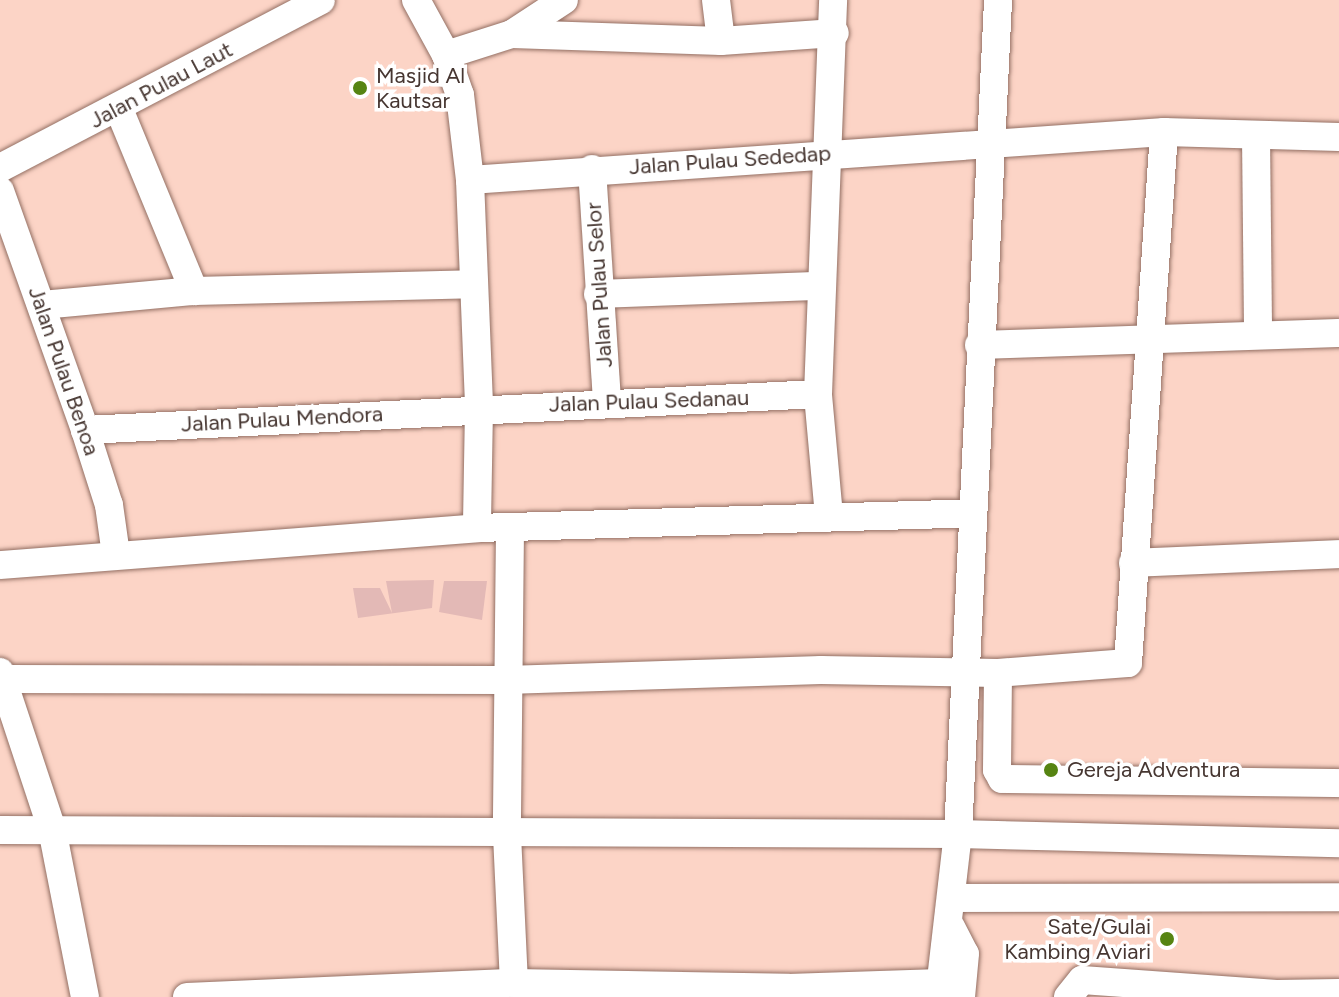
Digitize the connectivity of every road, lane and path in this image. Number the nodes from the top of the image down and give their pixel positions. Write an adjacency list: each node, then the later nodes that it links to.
1 (321, 0): 11 (street, Jalan Pulau Laut)
2 (416, 0): 10 (street)
3 (564, 0): 8 (street)
4 (716, 0): 9 (street)
5 (833, 0): 7 (street)
6 (998, 0): 15 (street)
7 (835, 33): 9 (street); 16 (street)
8 (512, 34): 9 (street); 10 (street)
9 (721, 41)
10 (446, 55): 19 (street)
11 (119, 109): 17 (street, Jalan Pulau Laut); 23 (street)
12 (1164, 132): 13 (street, Jalan Pulau Sededap); 15 (street, Jalan Pulau Sededap); 28 (street)
13 (1256, 136): 14 (street, Jalan Pulau Sededap); 27 (street)
14 (1339, 137)
15 (991, 142): 16 (street, Jalan Pulau Sededap); 29 (street)
16 (825, 155): 18 (street, Jalan Pulau Sededap); 22 (street)
17 (0, 168)
18 (592, 169): 19 (street, Jalan Pulau Sededap); 24 (street, Jalan Pulau Selor)
19 (470, 180): 21 (street)
20 (0, 191): 25 (street, Jalan Pulau Benoa)
21 (472, 284): 23 (street); 32 (street)
22 (821, 286): 24 (street); 30 (street)
23 (194, 291): 25 (street)
24 (598, 294): 31 (street, Jalan Pulau Selor)
25 (42, 305): 33 (street, Jalan Pulau Benoa)
26 (1339, 333): 27 (street)
27 (1258, 334): 28 (street)
28 (1148, 343): 29 (street); 40 (street)
29 (979, 345): 34 (street)
30 (818, 394): 31 (street, Jalan Pulau Sedanau); 35 (street)
31 (607, 401): 32 (street, Jalan Pulau Sedanau)
32 (479, 408): 33 (street, Jalan Pulau Mendora); 36 (street)
33 (85, 430): 39 (street, Jalan Pulau Benoa)
34 (973, 513): 35 (street); 42 (street)
35 (829, 516): 37 (street)
36 (477, 528): 37 (street); 39 (street)
37 (510, 529): 45 (street)
38 (1339, 554): 40 (street)
39 (116, 555): 41 (street)
40 (1133, 563): 43 (street)
41 (0, 565)
42 (967, 672): 43 (street); 45 (street); 49 (street)
43 (998, 673): 46 (street)
44 (1, 676): 45 (street); 47 (street)
45 (506, 680): 50 (street)
46 (1339, 783)
47 (52, 829): 48 (street); 50 (street); 61 (street)
48 (0, 830)
49 (958, 834): 50 (street); 51 (street); 53 (street)
50 (507, 835): 54 (street)
51 (1339, 843)
52 (1339, 897): 53 (street)
53 (954, 898): 56 (street)
54 (514, 983): 55 (street); 59 (street)
55 (788, 992): 56 (street)
56 (947, 992)
57 (1169, 993): 60 (street); 63 (street)
58 (1339, 993): 60 (street)
59 (348, 995): 62 (street)
60 (1276, 996)
61 (85, 997)
62 (187, 997)
63 (1068, 997)

